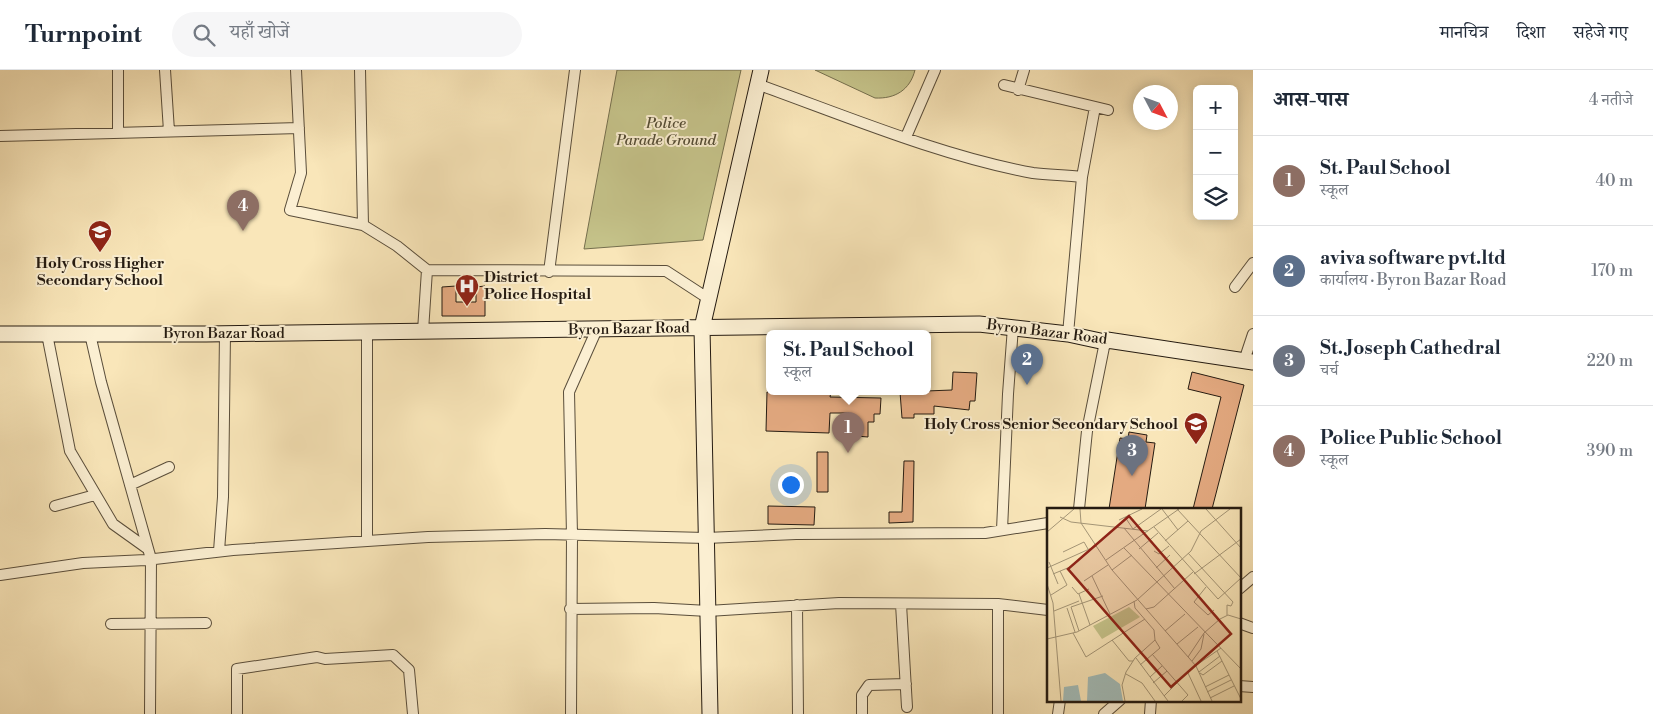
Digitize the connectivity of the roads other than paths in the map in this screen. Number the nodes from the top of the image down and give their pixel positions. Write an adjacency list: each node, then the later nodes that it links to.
1 (118, 70): 15 (street)
2 (165, 70): 14 (street)
3 (296, 70): 13 (street)
4 (360, 70): 19 (street)
5 (574, 70): 22 (street)
6 (935, 70): 17 (street)
7 (1024, 70): 10 (street)
8 (759, 77): 17 (street); 24 (street)
9 (1004, 85): 10 (street)
10 (1018, 90): 11 (street)
11 (1095, 107): 12 (street); 18 (street)
12 (1108, 110)
13 (299, 128): 14 (street); 19 (street)
14 (169, 131): 15 (street)
15 (118, 132): 16 (street)
16 (0, 136)
17 (906, 138): 18 (street)
18 (1082, 176): 34 (street)
19 (363, 225): 21 (street)
20 (1253, 263): 23 (street)
21 (427, 270): 22 (street); 28 (street)
22 (549, 272): 24 (street)
23 (1235, 287)
24 (709, 299): 26 (street)
25 (1013, 327): 26 (street, Byron Bazar Road); 34 (street, Byron Bazar Road); 44 (street)
26 (702, 328): 27 (street, Byron Bazar Road); 46 (street)
27 (597, 329): 28 (street, Byron Bazar Road); 45 (street)
28 (423, 331): 29 (street, Byron Bazar Road)
29 (367, 332): 30 (street, Byron Bazar Road); 47 (street)
30 (225, 333): 33 (street, Byron Bazar Road); 49 (street)
31 (0, 334): 32 (street, Byron Bazar Road)
32 (47, 334): 33 (street, Byron Bazar Road); 40 (street)
33 (90, 334): 39 (street)
34 (1068, 334): 36 (street, Byron Bazar Road)
35 (1253, 334): 37 (street)
36 (1105, 342): 37 (street, Byron Bazar Road); 42 (street)
37 (1248, 361)
38 (169, 467): 39 (street)
39 (130, 485): 48 (street)
40 (95, 495): 41 (street); 48 (street)
41 (55, 506)
42 (1079, 508)
43 (1047, 523): 44 (street)
44 (1002, 530): 46 (street)
45 (572, 535): 46 (street); 47 (street); 57 (street)
46 (706, 538): 59 (street)
47 (367, 540): 49 (street)
48 (148, 548): 50 (street)
49 (219, 551): 50 (street)
50 (151, 559): 51 (street); 63 (street)
51 (0, 575)
52 (1253, 577): 53 (street)
53 (1240, 588)
54 (901, 604): 55 (street); 56 (street); 65 (street)
55 (998, 604): 58 (street); 77 (street)
56 (797, 605): 59 (street); 75 (street)
57 (570, 609): 59 (street); 73 (street)
58 (1047, 610)
59 (708, 611): 74 (street)
60 (206, 623): 63 (street)
61 (1240, 623): 64 (street)
62 (111, 624): 63 (street)
63 (151, 624): 70 (street)
64 (1253, 628)
65 (906, 684): 69 (street); 76 (street)
66 (1240, 686): 67 (street)
67 (1253, 687)
68 (1118, 702): 78 (street)
69 (907, 707)
70 (150, 714)
71 (237, 714): 72 (street)
72 (413, 714)
73 (571, 714)
74 (710, 714)
75 (798, 714)
76 (862, 714)
77 (998, 714)
78 (1104, 714)

